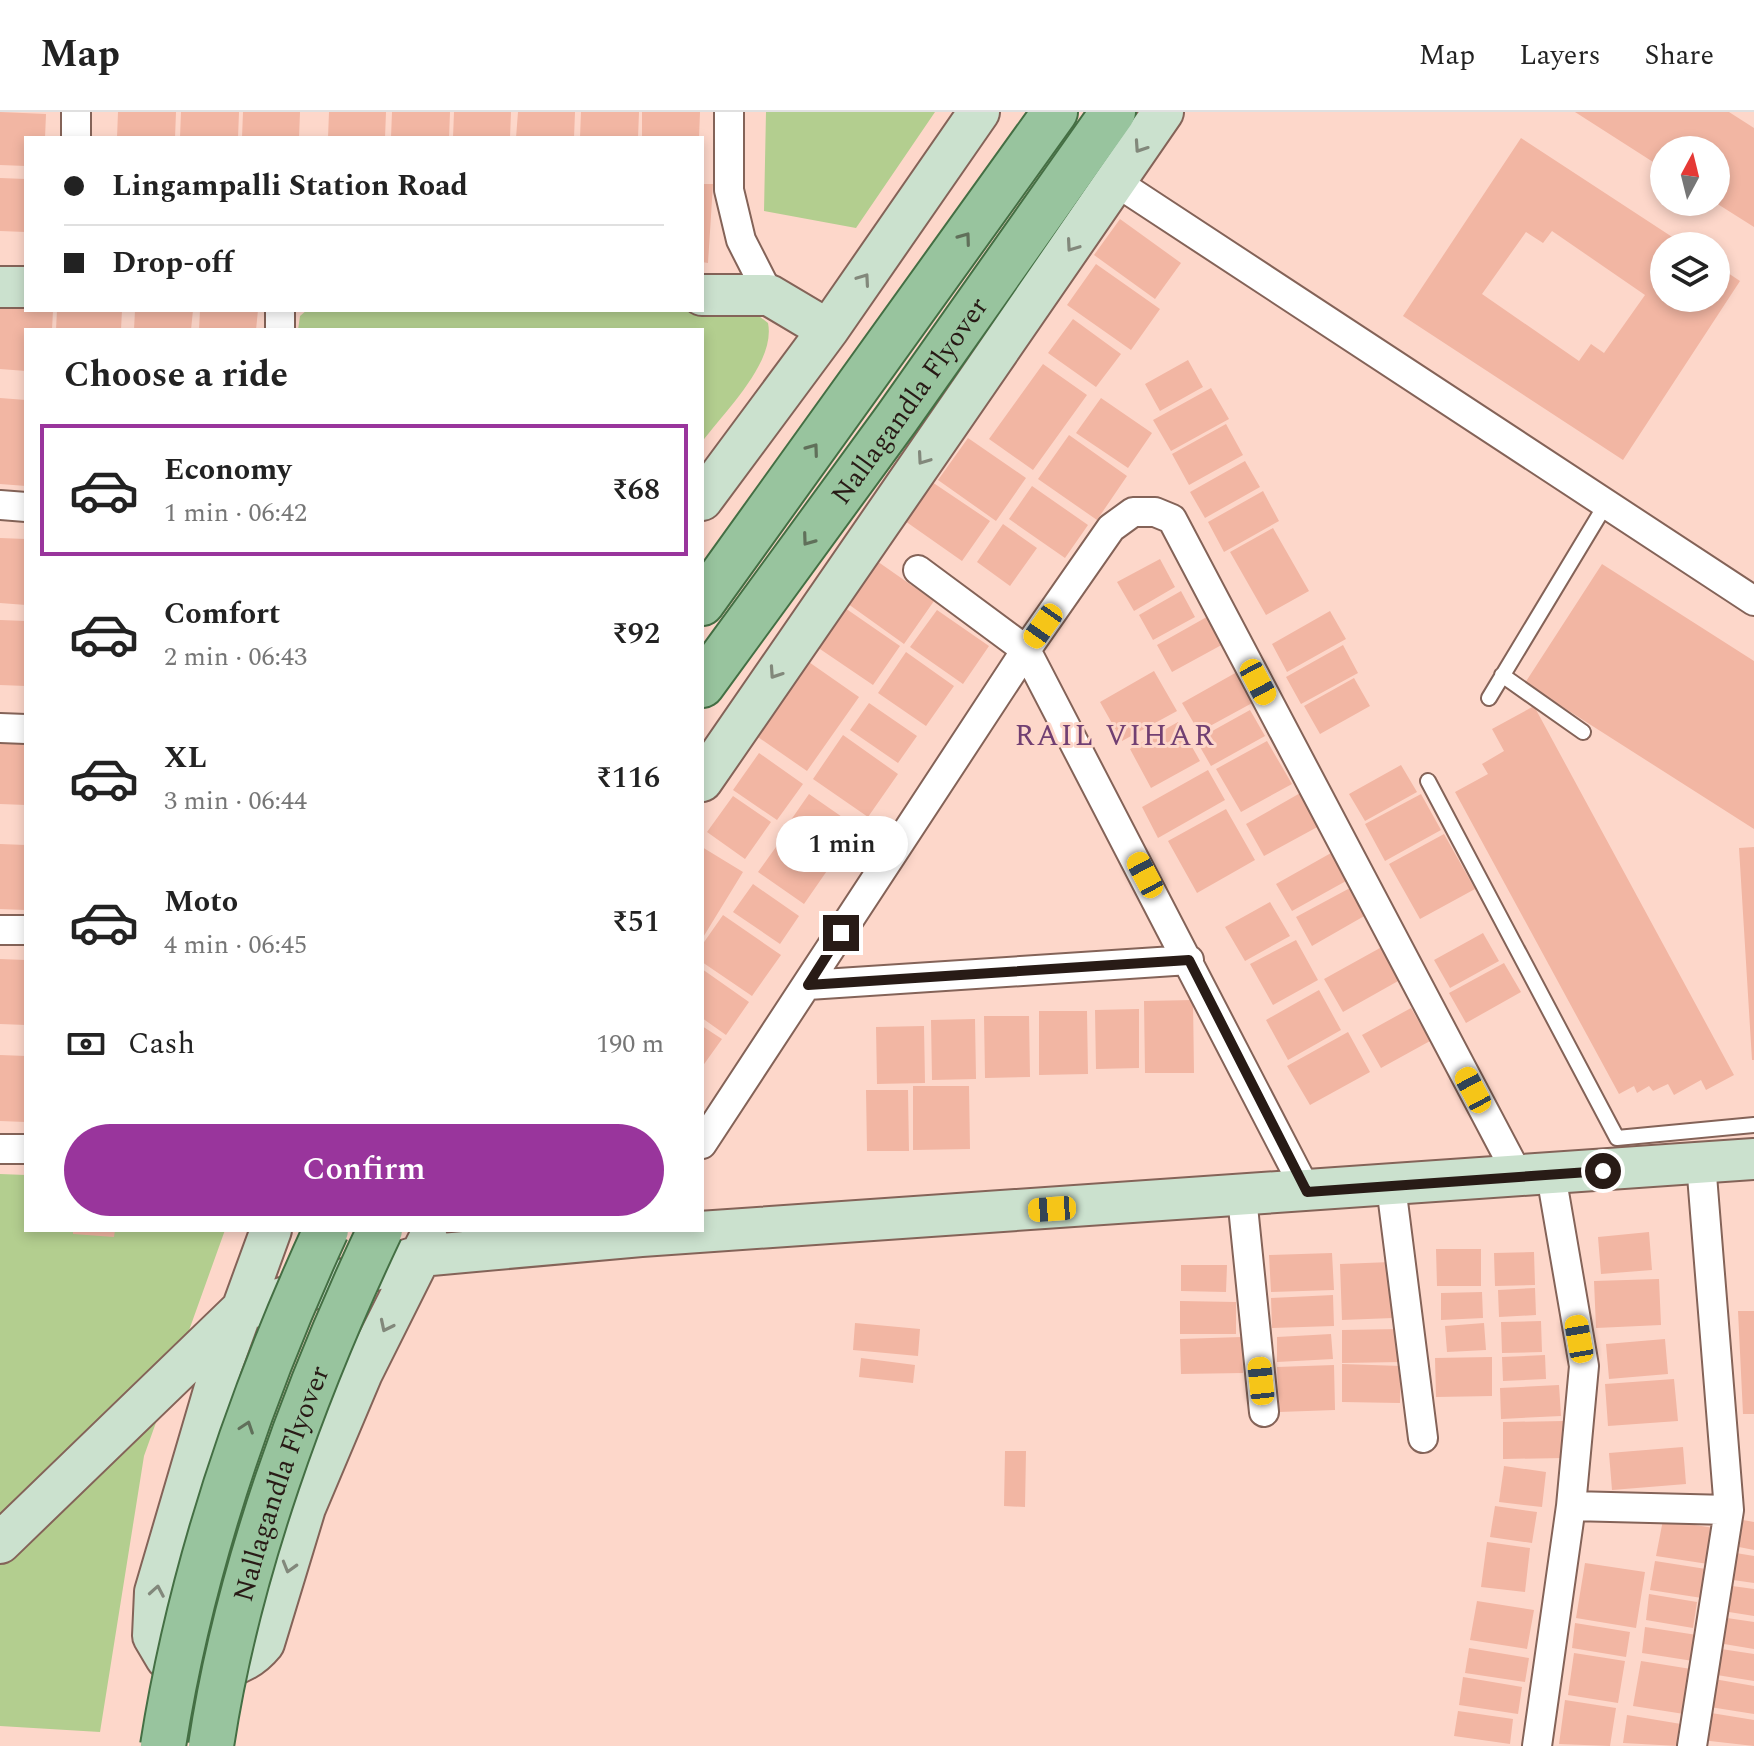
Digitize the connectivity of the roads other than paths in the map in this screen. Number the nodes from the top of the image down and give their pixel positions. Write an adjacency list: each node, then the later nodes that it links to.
1 (76, 112): 7 (street)
2 (729, 112): 12 (street)
3 (979, 112): 13 (street, one-way to 3)
4 (1055, 112): 19 (main road, Nallagandla Flyover, one-way to 4)
5 (1113, 112): 23 (main road, Nallagandla Flyover, one-way to 23)
6 (1163, 112): 8 (street, one-way to 8)
7 (76, 136)
8 (1116, 182): 15 (street); 28 (street, one-way to 28)
9 (0, 287): 10 (street)
10 (24, 287)
11 (704, 295): 12 (street)
12 (769, 295): 13 (street)
13 (828, 330): 14 (street)
14 (704, 497)
15 (1606, 504): 20 (street); 22 (lane)
16 (0, 505): 17 (street)
17 (24, 507)
18 (918, 570): 21 (street)
19 (704, 600)
20 (1754, 601)
21 (1026, 650): 32 (street); 33 (street); 40 (street)
22 (1502, 675): 24 (lane); 27 (lane)
23 (704, 682)
24 (1489, 698)
25 (0, 728): 26 (street)
26 (24, 729)
27 (1583, 732)
28 (704, 778)
29 (1428, 781): 34 (lane)
30 (0, 930): 31 (street)
31 (24, 930)
32 (1189, 960): 33 (street); 42 (street)
33 (808, 985): 35 (street)
34 (1754, 1125)
35 (704, 1141)
36 (0, 1149): 37 (street)
37 (24, 1149)
38 (1754, 1159): 39 (street)
39 (1701, 1163): 40 (street); 55 (street)
40 (1535, 1176): 41 (street); 54 (street)
41 (1391, 1186): 42 (street); 53 (street)
42 (1307, 1192): 43 (street)
43 (1242, 1197): 44 (street); 52 (street)
44 (704, 1229)
45 (270, 1232): 51 (street)
46 (325, 1232): 57 (main road, Nallagandla Flyover, one-way to 46, bridge)
47 (379, 1232): 58 (main road, Nallagandla Flyover, bridge)
48 (387, 1232): 50 (street)
49 (643, 1233): 50 (street)
50 (427, 1243): 51 (street); 51 (street, one-way to 51)
51 (240, 1311): 56 (street)
52 (1264, 1412)
53 (1423, 1438)
54 (1571, 1506): 55 (street); 59 (street)
55 (1729, 1510): 60 (street)
56 (0, 1543)
57 (163, 1746)
58 (211, 1746)
59 (1537, 1746)
60 (1692, 1746)

